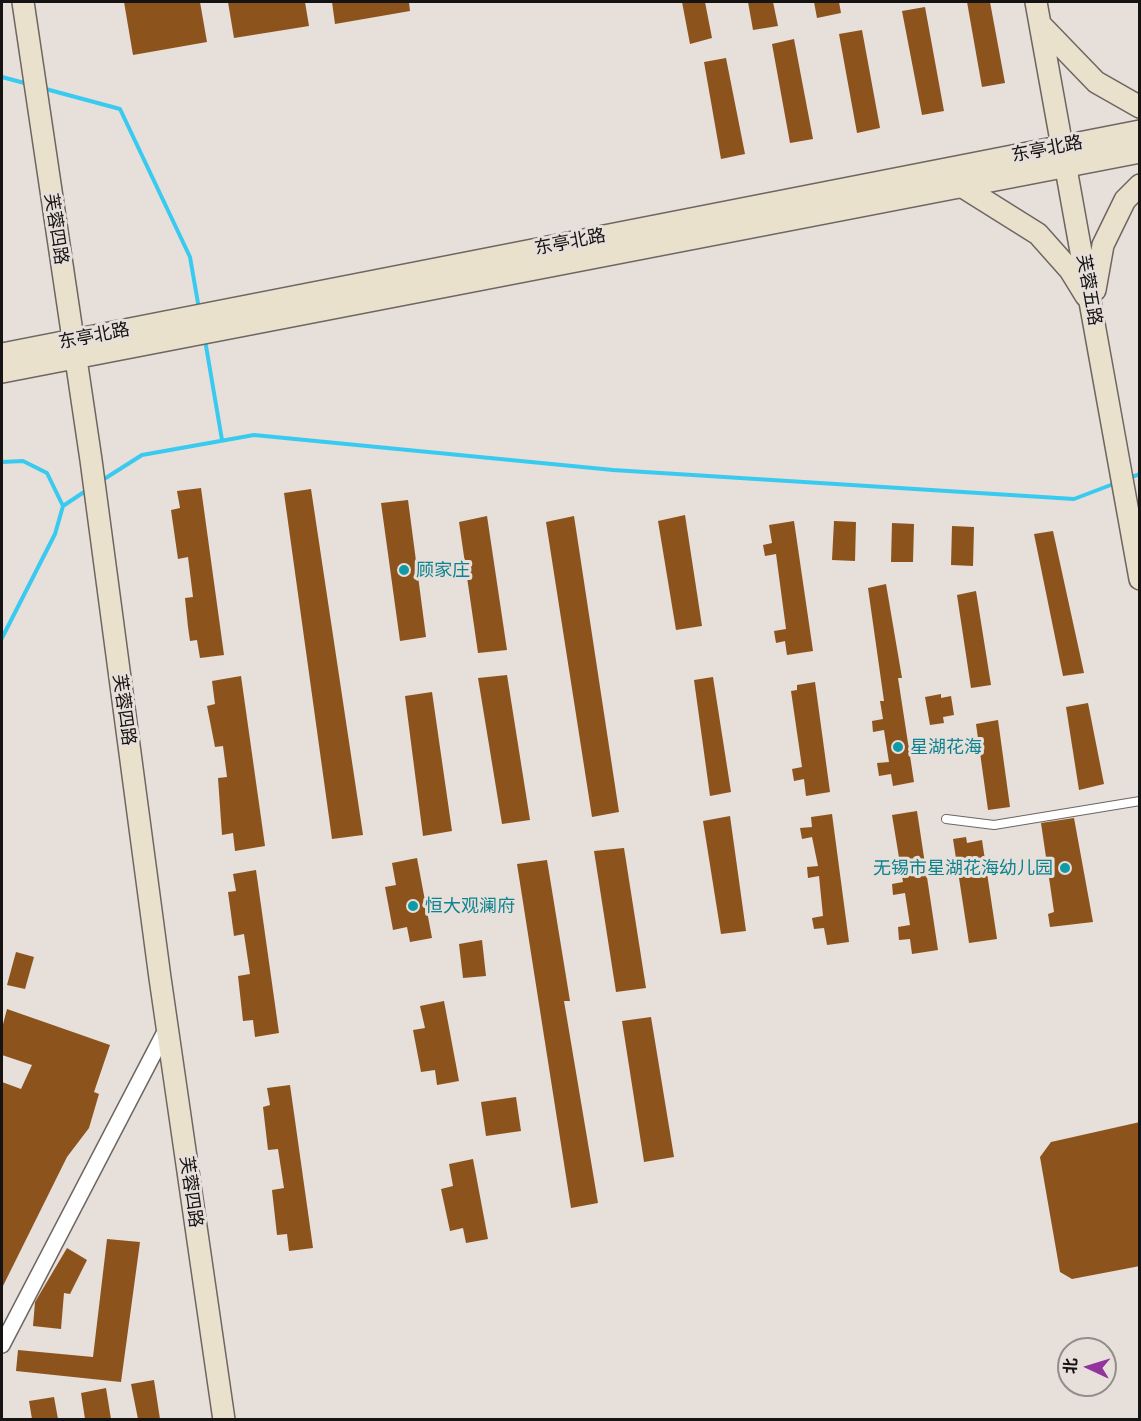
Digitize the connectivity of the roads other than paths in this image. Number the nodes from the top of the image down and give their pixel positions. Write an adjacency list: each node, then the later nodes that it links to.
1 (23, 2): 12 (main road, 芙蓉四路)
2 (1036, 2): 3 (main road, 芙蓉五路)
3 (1040, 24): 4 (main road); 7 (main road, 芙蓉五路)
4 (1140, 107)
5 (1140, 132): 7 (main road, 东亭北路)
6 (1140, 152): 7 (main road, 东亭北路)
7 (1065, 156): 9 (main road, 东亭北路); 10 (main road, 芙蓉五路); 11 (main road, 东亭北路)
8 (1140, 185): 10 (main road)
9 (963, 187): 10 (main road); 11 (main road, 东亭北路)
10 (1092, 305): 15 (main road, 芙蓉五路)
11 (219, 321): 12 (main road, 东亭北路)
12 (75, 349): 13 (main road, 东亭北路); 14 (main road, 东亭北路); 18 (main road, 芙蓉四路)
13 (2, 354)
14 (2, 372)
15 (1140, 579)
16 (1140, 801): 17 (lane)
17 (946, 819)
18 (168, 1028): 19 (street); 20 (main road, 芙蓉四路)
19 (2, 1345)
20 (224, 1419)

